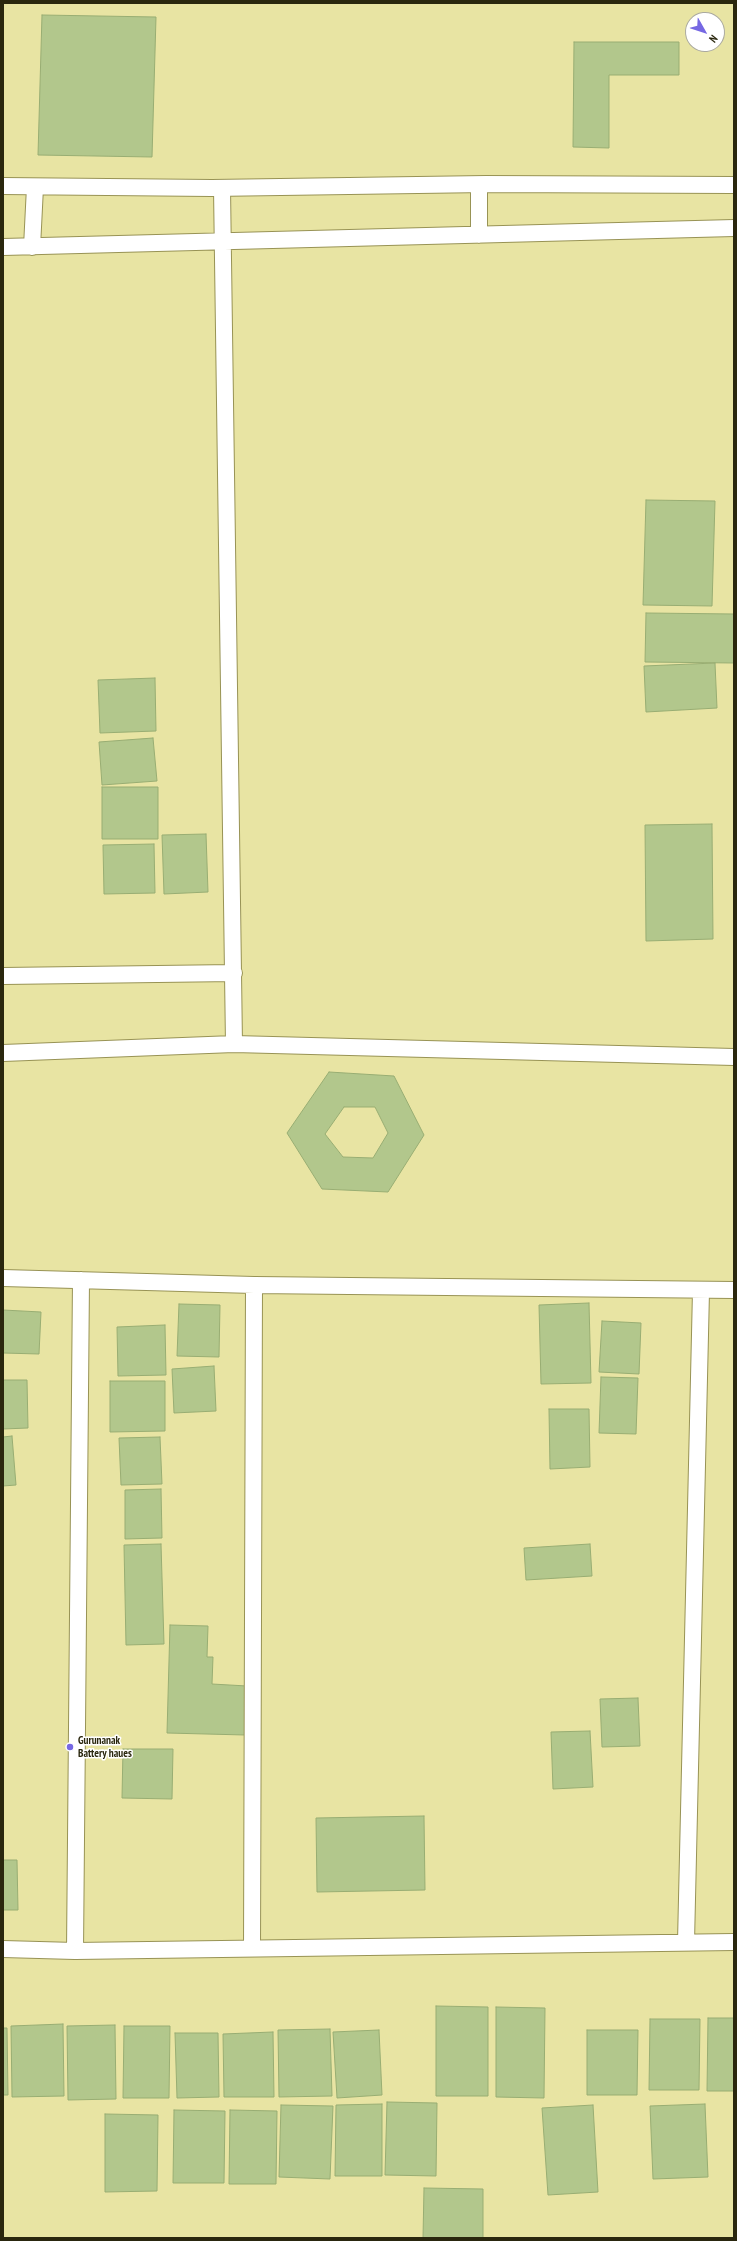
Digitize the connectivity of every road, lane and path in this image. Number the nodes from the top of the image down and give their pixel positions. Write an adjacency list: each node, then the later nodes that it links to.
1 (479, 185): 2 (lane); 5 (lane); 7 (lane)
2 (734, 185)
3 (3, 186): 4 (lane)
4 (35, 187): 5 (lane); 10 (lane)
5 (222, 188): 8 (lane)
6 (734, 228): 7 (lane)
7 (479, 235): 8 (lane)
8 (222, 243): 10 (lane); 11 (lane)
9 (3, 247): 10 (lane)
10 (32, 247)
11 (234, 973): 12 (lane); 13 (lane)
12 (3, 976)
13 (234, 1044): 14 (lane); 15 (lane)
14 (3, 1053)
15 (734, 1057)
16 (3, 1278): 17 (lane)
17 (81, 1280): 18 (lane); 25 (lane)
18 (254, 1285): 20 (lane); 23 (lane)
19 (734, 1290): 20 (lane)
20 (700, 1291): 21 (lane)
21 (686, 1942): 22 (lane); 23 (lane)
22 (734, 1942)
23 (252, 1948): 25 (lane)
24 (3, 1949): 25 (lane)
25 (75, 1951)

